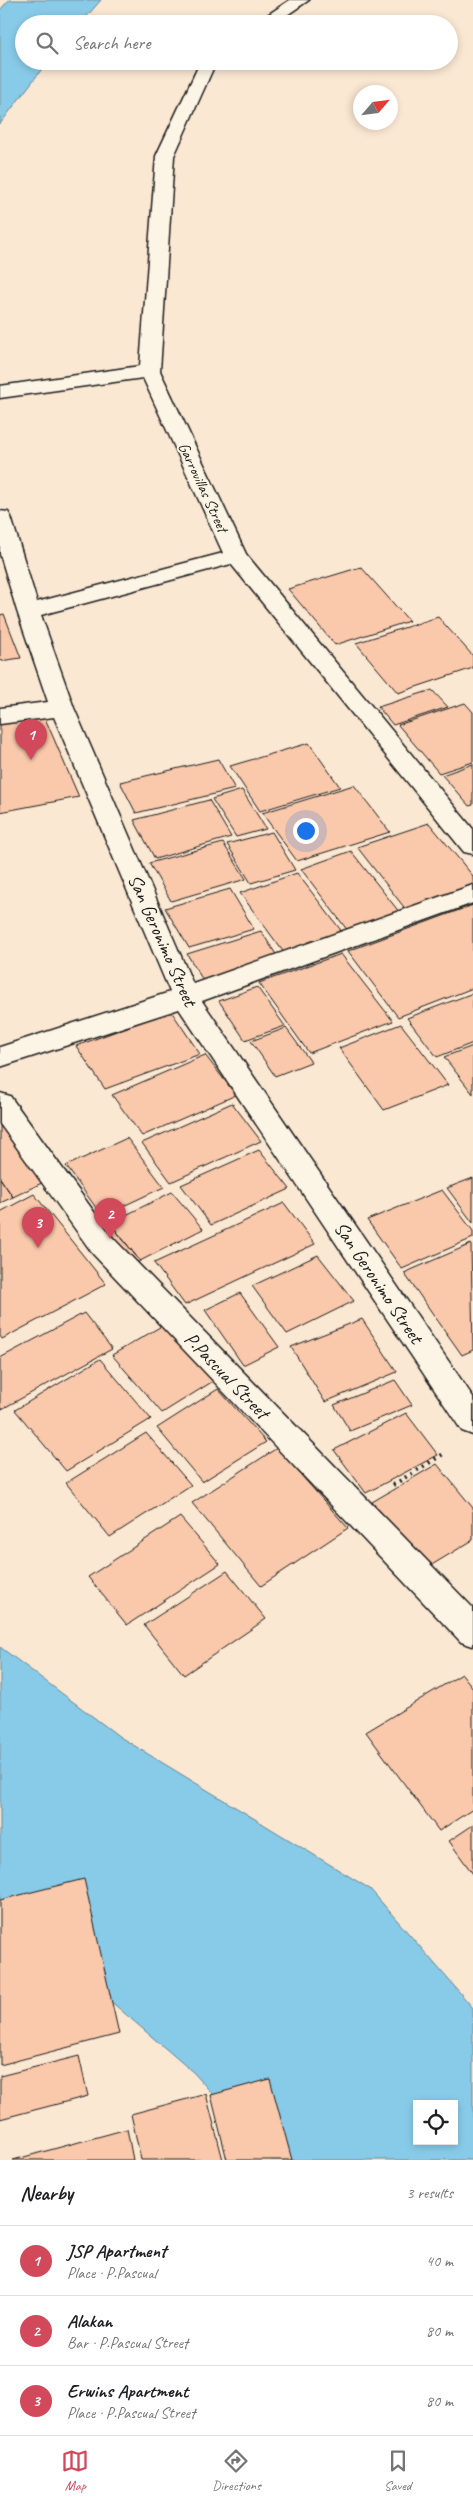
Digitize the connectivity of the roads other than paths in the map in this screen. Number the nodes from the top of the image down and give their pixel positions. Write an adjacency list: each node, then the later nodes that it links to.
1 (301, 0): 2 (street)
2 (277, 15)
3 (205, 70): 4 (street, Garrovillas Street)
4 (150, 371): 5 (street); 7 (street, Garrovillas Street)
5 (0, 392)
6 (0, 517): 8 (street, San Geronimo Street)
7 (236, 556): 8 (street); 11 (street, Garrovillas Street)
8 (28, 611): 9 (street, San Geronimo Street)
9 (62, 708): 10 (street); 13 (street, San Geronimo Street)
10 (0, 716)
11 (473, 846)
12 (473, 894): 13 (street)
13 (185, 997): 14 (street); 16 (street, San Geronimo Street)
14 (0, 1057)
15 (0, 1103): 17 (street, P.Pascual Street)
16 (473, 1422)
17 (473, 1631)

